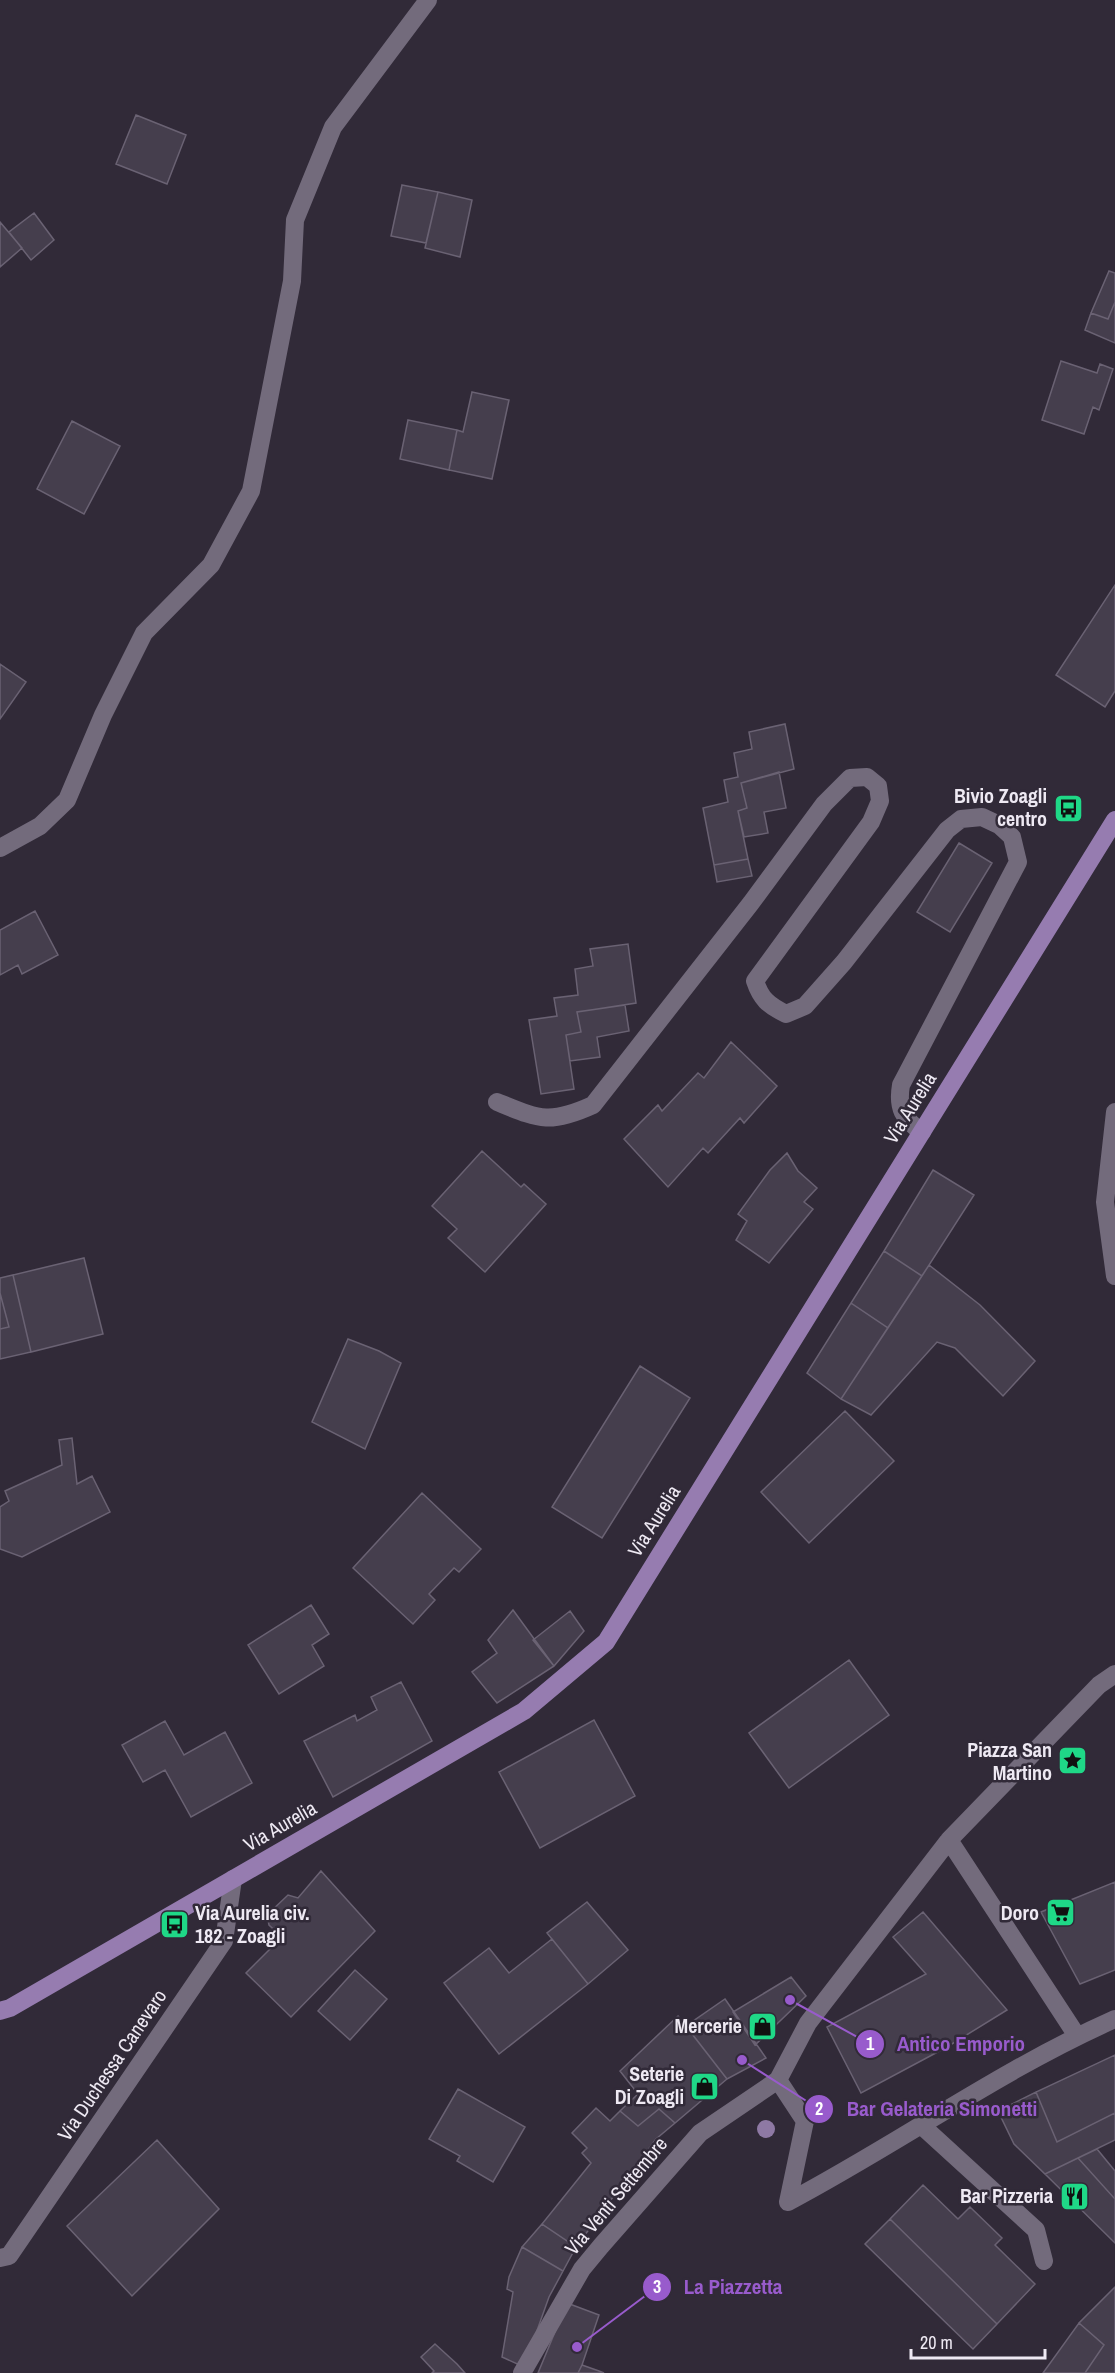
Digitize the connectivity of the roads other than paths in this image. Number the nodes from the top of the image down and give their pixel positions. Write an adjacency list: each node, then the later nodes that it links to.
1 (428, 0): 3 (street)
2 (1115, 820): 6 (main road, Via Aurelia)
3 (0, 848)
4 (497, 1102): 6 (street)
5 (1115, 1112): 7 (street)
6 (922, 1132): 10 (main road, Via Aurelia)
7 (1115, 1276)
8 (1115, 1674): 9 (street)
9 (949, 1840): 13 (street); 14 (street)
10 (233, 1879): 11 (main road, Via Aurelia); 16 (street, Via Duchessa Canevaro)
11 (0, 2011)
12 (1115, 2019): 13 (street)
13 (1077, 2036): 15 (street)
14 (778, 2080): 15 (street); 18 (street, Via Venti Settembre)
15 (921, 2125): 17 (street)
16 (3, 2260)
17 (1044, 2261)
18 (522, 2373)

